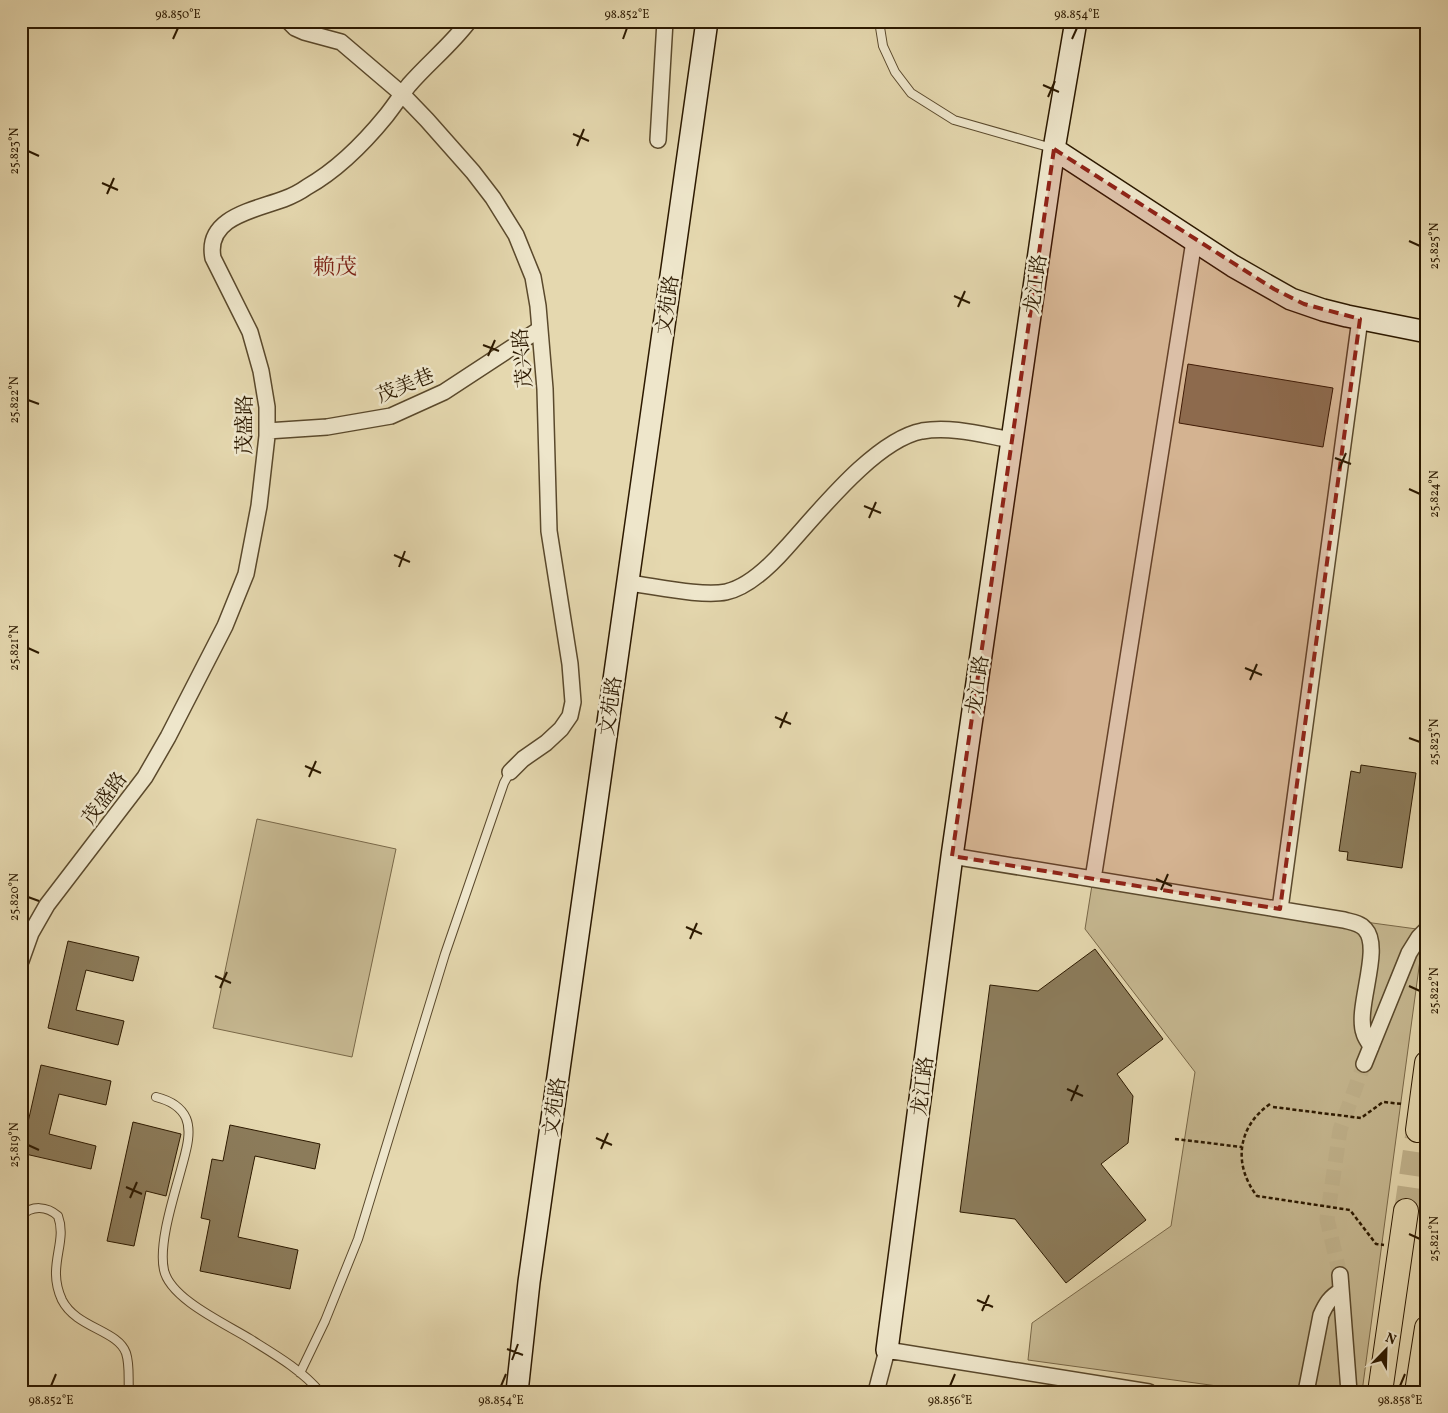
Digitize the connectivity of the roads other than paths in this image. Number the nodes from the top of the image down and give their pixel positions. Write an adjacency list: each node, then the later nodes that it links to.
1 (288, 21): 7 (street, 茂兴路)
2 (469, 21): 7 (street, 茂盛路)
3 (665, 21): 8 (street)
4 (707, 21): 16 (street, 文苑路)
5 (879, 21): 9 (lane)
6 (1076, 21): 9 (street, 龙江路)
7 (402, 94): 12 (street, 茂兴路); 14 (street, 茂盛路)
8 (658, 140)
9 (1054, 149): 10 (street); 15 (street, 龙江路)
10 (1194, 241): 11 (street); 19 (street)
11 (1360, 319): 13 (street); 20 (street)
12 (540, 329): 14 (street, 茂美巷); 17 (street, 茂兴路)
13 (1427, 332)
14 (267, 431): 22 (street, 茂盛路)
15 (1012, 440): 16 (street); 18 (street, 龙江路)
16 (628, 583): 38 (street, 文苑路)
17 (510, 772): 34 (lane)
18 (952, 856): 19 (street); 33 (street, 龙江路)
19 (1093, 879): 20 (street)
20 (1280, 909): 23 (street)
21 (1427, 929): 23 (street)
22 (21, 961)
23 (1371, 1047): 25 (street)
24 (1427, 1062): 27 (main road)
25 (1364, 1064)
26 (156, 1097): 34 (lane)
27 (1418, 1130)
28 (1406, 1212): 43 (main road)
29 (21, 1216): 36 (lane)
30 (1340, 1275): 31 (street)
31 (1341, 1291): 41 (street); 42 (street)
32 (1427, 1328): 44 (main road)
33 (887, 1350): 35 (street); 39 (street)
34 (300, 1373): 37 (lane)
35 (1056, 1384): 40 (street)
36 (129, 1392)
37 (320, 1392)
38 (518, 1392)
39 (876, 1392)
40 (1149, 1392)
41 (1306, 1392)
42 (1349, 1392)
43 (1380, 1392)
44 (1417, 1392)

